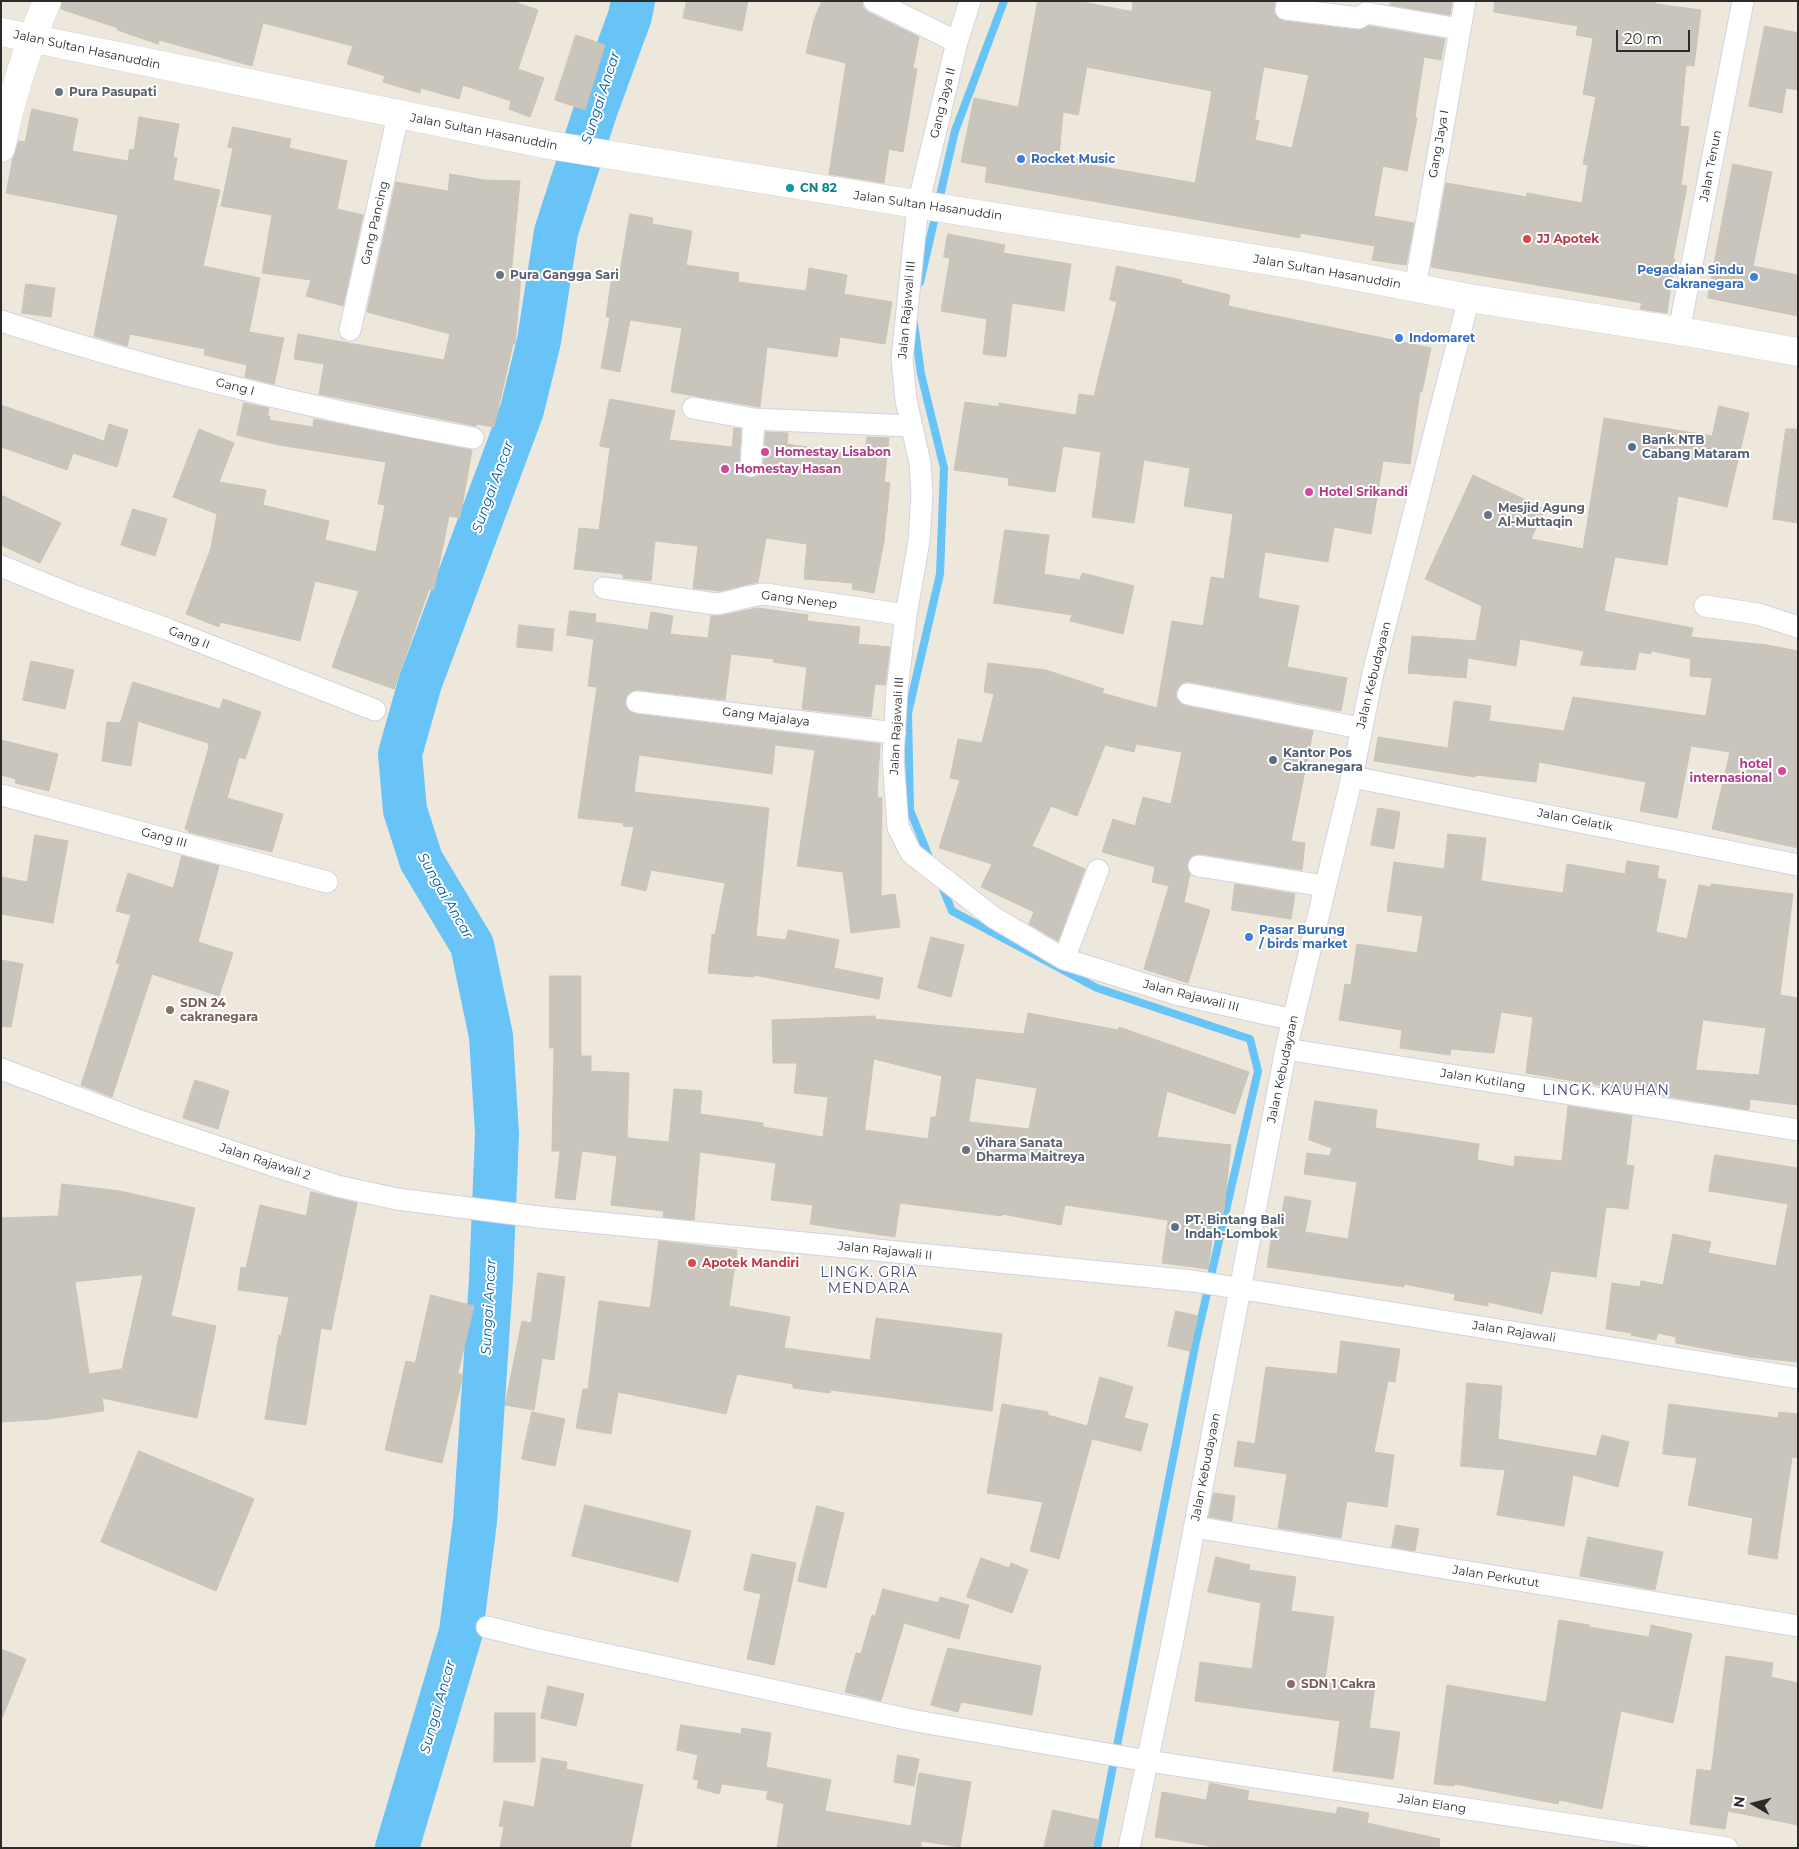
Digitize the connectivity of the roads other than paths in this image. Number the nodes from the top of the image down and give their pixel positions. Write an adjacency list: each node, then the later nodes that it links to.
1 (47, 1): 9 (main road)
2 (874, 1): 10 (street)
3 (970, 1): 10 (street, Gang Jaya II)
4 (1288, 1): 7 (street)
5 (1465, 1): 7 (street, Gang Jaya I)
6 (1742, 1): 18 (street, Jalan Tenun)
7 (1459, 29): 14 (street, Gang Jaya I)
8 (1, 32): 9 (main road, Jalan Sultan Hasanuddin)
9 (31, 39): 11 (main road, Jalan Sultan Hasanuddin); 12 (main road)
10 (957, 42): 13 (street, Gang Jaya II)
11 (398, 116): 13 (main road, Jalan Sultan Hasanuddin); 17 (street, Gang Pancing)
12 (1, 148)
13 (923, 205): 14 (main road, Jalan Sultan Hasanuddin); 22 (street, Jalan Rajawali III)
14 (1415, 288): 15 (main road, Jalan Sultan Hasanuddin)
15 (1469, 298): 18 (main road, Jalan Sultan Hasanuddin); 33 (street, Jalan Kebudayaan)
16 (1, 320): 23 (street, Gang I)
17 (350, 330)
18 (1679, 331): 19 (main road, Jalan Sultan Hasanuddin)
19 (1798, 352)
20 (693, 408): 21 (street)
21 (754, 419): 22 (street); 24 (street)
22 (911, 426): 28 (street, Jalan Rajawali III)
23 (473, 438)
24 (751, 466)
25 (1, 566): 32 (street, Gang II)
26 (604, 588): 28 (street, Gang Nenep)
27 (1705, 606): 29 (street)
28 (906, 615): 34 (street, Jalan Rajawali III)
29 (1798, 627)
30 (1188, 694): 33 (street)
31 (638, 702): 34 (street, Gang Majalaya)
32 (376, 710)
33 (1360, 728): 35 (street, Jalan Kebudayaan)
34 (895, 733): 42 (street, Jalan Rajawali III)
35 (1352, 777): 37 (street, Jalan Gelatik); 41 (street, Jalan Kebudayaan)
36 (1, 795): 40 (street, Gang III)
37 (1798, 865)
38 (1199, 866): 41 (street)
39 (1098, 870): 42 (street)
40 (327, 882)
41 (1324, 886): 43 (street, Jalan Kebudayaan)
42 (1064, 959): 43 (street, Jalan Rajawali III)
43 (1294, 1020): 44 (street, Jalan Kebudayaan)
44 (1286, 1049): 46 (street, Jalan Kutilang); 48 (street, Jalan Kebudayaan)
45 (1, 1069): 47 (street, Jalan Rajawali 2)
46 (1798, 1130)
47 (540, 1217): 48 (street, Jalan Rajawali II)
48 (1235, 1288): 49 (street, Jalan Rajawali); 50 (street, Jalan Kebudayaan)
49 (1798, 1378)
50 (1194, 1527): 51 (street, Jalan Perkutut); 53 (street, Jalan Kebudayaan)
51 (1798, 1626)
52 (487, 1627): 53 (street, Jalan Elang)
53 (1143, 1760): 54 (street, Jalan Kebudayaan); 55 (street, Jalan Elang)
54 (1129, 1848)
55 (1727, 1848)

